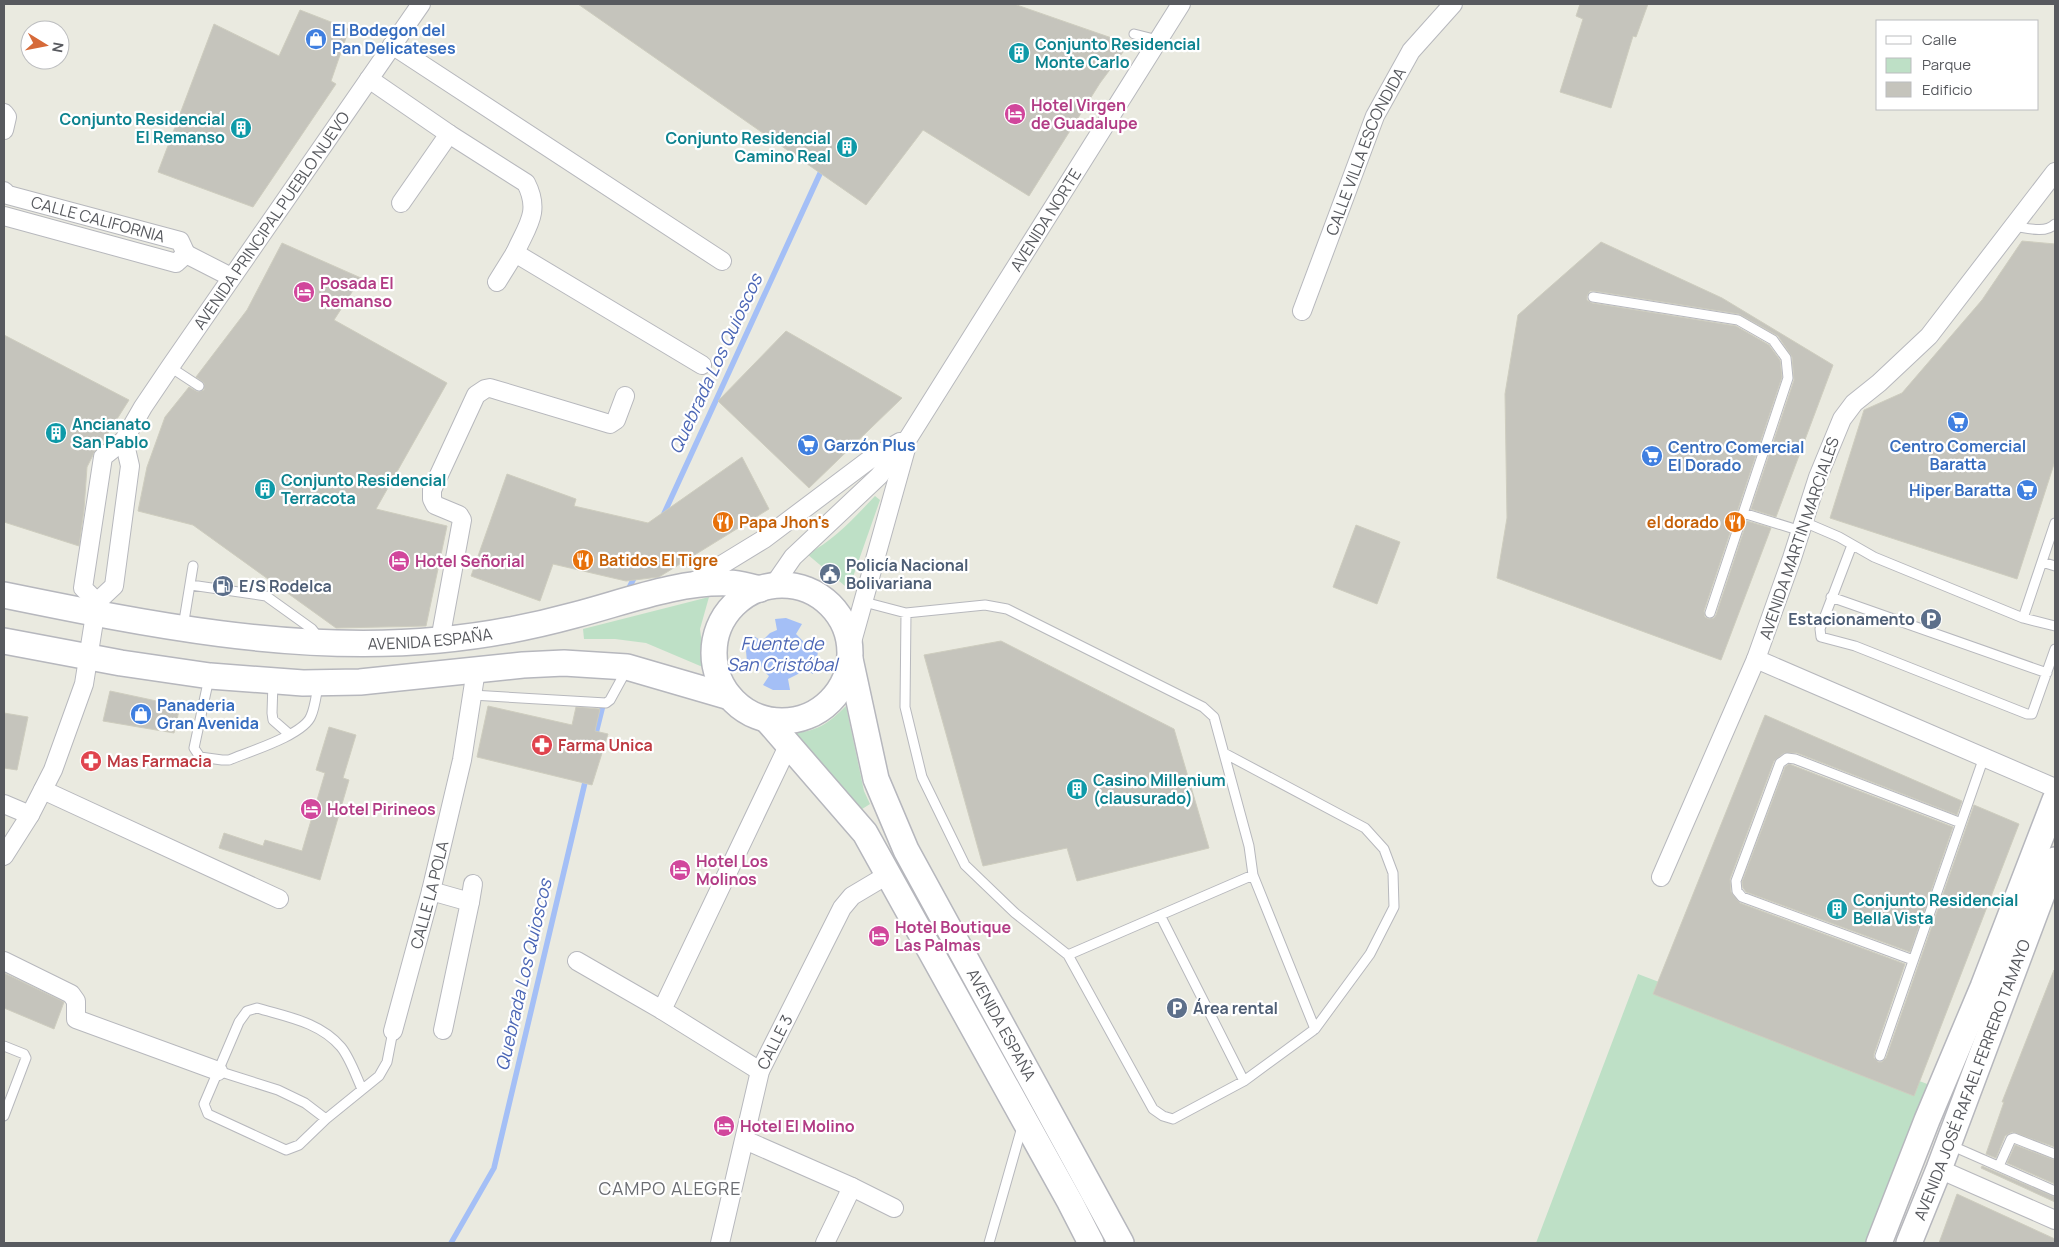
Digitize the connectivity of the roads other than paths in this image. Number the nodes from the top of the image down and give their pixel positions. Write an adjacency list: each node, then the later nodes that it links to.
1 (421, 4): 6 (street, AVENIDA PRINCIPAL PUEBLO NUEVO)
2 (1181, 4): 5 (street, AVENIDA NORTE)
3 (1452, 4): 23 (street, CALLE VILLA ESCONDIDA)
4 (1134, 34): 5 (lane)
5 (1158, 40): 28 (street, AVENIDA NORTE)
6 (392, 45): 7 (street, AVENIDA PRINCIPAL PUEBLO NUEVO); 19 (street)
7 (369, 79): 10 (street); 20 (street, AVENIDA PRINCIPAL PUEBLO NUEVO)
8 (4, 113): 9 (street)
9 (4, 130)
10 (449, 134): 13 (street); 17 (street)
11 (2055, 172): 16 (street, AVENIDA MARTIN MARCIALES)
12 (4, 191): 18 (street, CALLE CALIFORNIA)
13 (402, 203)
14 (4, 216): 18 (street, CALLE CALIFORNIA)
15 (2055, 224): 16 (lane)
16 (2014, 226): 32 (street, AVENIDA MARTIN MARCIALES)
17 (515, 253): 21 (street); 24 (street)
18 (186, 254): 20 (street, CALLE CALIFORNIA)
19 (722, 261)
20 (231, 277): 25 (street, AVENIDA PRINCIPAL PUEBLO NUEVO)
21 (497, 282)
22 (1593, 298): 30 (lane)
23 (1302, 311)
24 (702, 365)
25 (170, 367): 26 (lane); 29 (street, AVENIDA PRINCIPAL PUEBLO NUEVO)
26 (199, 386)
27 (625, 396): 50 (street)
28 (909, 437): 38 (street); 39 (street, AVENIDA NORTE); 42 (street, AVENIDA NORTE)
29 (124, 440): 43 (street); 43 (street, AVENIDA PRINCIPAL PUEBLO NUEVO)
30 (1743, 513): 32 (lane); 45 (lane)
31 (2055, 524): 34 (lane)
32 (1802, 526): 33 (lane); 55 (street, AVENIDA MARTIN MARCIALES)
33 (1852, 545): 41 (lane); 46 (lane)
34 (2042, 562): 36 (lane); 46 (lane)
35 (193, 566): 37 (lane)
36 (2055, 566)
37 (191, 584): 48 (lane); 51 (lane)
38 (689, 586): 39 (main road, AVENIDA ESPAÑA); 50 (main road, AVENIDA ESPAÑA)
39 (766, 587): 53 (main road); 63 (main road)
40 (4, 595): 43 (main road, AVENIDA ESPAÑA)
41 (1831, 597): 58 (lane); 58 (lane)
42 (864, 602): 44 (lane); 53 (street, AVENIDA NORTE)
43 (96, 608): 48 (main road, AVENIDA ESPAÑA); 54 (street)
44 (906, 613): 67 (lane); 85 (lane)
45 (1710, 613)
46 (2023, 618): 47 (lane)
47 (2055, 626)
48 (183, 627): 51 (main road, AVENIDA ESPAÑA)
49 (4, 640): 54 (main road)
50 (440, 640): 51 (main road, AVENIDA ESPAÑA)
51 (323, 643)
52 (2055, 649): 58 (lane)
53 (850, 654): 64 (main road); 117 (main road, AVENIDA ESPAÑA)
54 (88, 655): 59 (main road); 70 (street)
55 (1756, 659): 68 (street, AVENIDA MARTIN MARCIALES); 79 (street)
56 (627, 667): 57 (main road); 62 (lane); 63 (main road)
57 (476, 670): 61 (main road); 62 (street, CALLE LA POLA)
58 (2047, 673)
59 (210, 676): 60 (main road); 65 (lane)
60 (273, 682): 61 (main road); 65 (lane)
61 (319, 683): 65 (lane)
62 (472, 695): 81 (street, CALLE LA POLA)
63 (730, 697): 64 (main road)
64 (767, 720): 66 (main road, AVENIDA ESPAÑA)
65 (289, 734)
66 (788, 746): 77 (main road, AVENIDA ESPAÑA); 89 (street)
67 (1224, 753): 78 (lane); 90 (lane)
68 (1984, 757): 69 (street, AVENIDA MARTIN MARCIALES); 74 (lane)
69 (2055, 788)
70 (43, 790): 73 (street); 82 (street)
71 (2055, 800): 118 (main road, AVENIDA JOSÉ RAFAEL FERRERO TAMAYO)
72 (4, 804): 73 (street)
73 (30, 815): 75 (street)
74 (1961, 823): 86 (lane); 86 (lane)
75 (4, 856)
76 (2055, 860): 105 (main road, AVENIDA JOSÉ RAFAEL FERRERO TAMAYO)
77 (889, 874): 96 (street, CALLE 3); 103 (main road, AVENIDA ESPAÑA)
78 (1253, 875): 84 (lane); 90 (lane)
79 (1661, 877)
80 (473, 884): 83 (street)
81 (432, 891): 83 (street); 92 (street, CALLE LA POLA)
82 (279, 899)
83 (470, 902): 91 (street)
84 (1160, 916): 85 (lane); 97 (lane)
85 (1068, 955): 97 (lane)
86 (1913, 960): 94 (lane)
87 (4, 961): 95 (street)
88 (577, 961): 89 (street)
89 (662, 1010): 96 (street)
90 (1314, 1029): 97 (lane)
91 (444, 1030)
92 (394, 1031): 100 (lane)
93 (4, 1046): 99 (lane)
94 (1880, 1056)
95 (218, 1071): 100 (lane); 102 (lane); 102 (lane)
96 (760, 1071): 104 (street, CALLE 3)
97 (1244, 1081)
98 (4, 1086): 99 (lane)
99 (14, 1089): 101 (lane)
100 (362, 1089): 102 (lane)
101 (4, 1116)
102 (326, 1119)
103 (1025, 1120): 115 (lane); 116 (main road, AVENIDA ESPAÑA)
104 (745, 1140): 109 (street); 113 (street, CALLE 3)
105 (1948, 1144): 107 (lane); 108 (main road, AVENIDA JOSÉ RAFAEL FERRERO TAMAYO)
106 (2055, 1154): 107 (lane)
107 (1999, 1166): 110 (lane)
108 (1939, 1169): 112 (street); 119 (main road, AVENIDA JOSÉ RAFAEL FERRERO TAMAYO)
109 (852, 1187): 111 (street); 114 (street)
110 (2055, 1191)
111 (894, 1208)
112 (2055, 1220)
113 (720, 1243)
114 (825, 1243)
115 (989, 1243)
116 (1091, 1243)
117 (1121, 1243)
118 (1880, 1243)
119 (1909, 1243)

